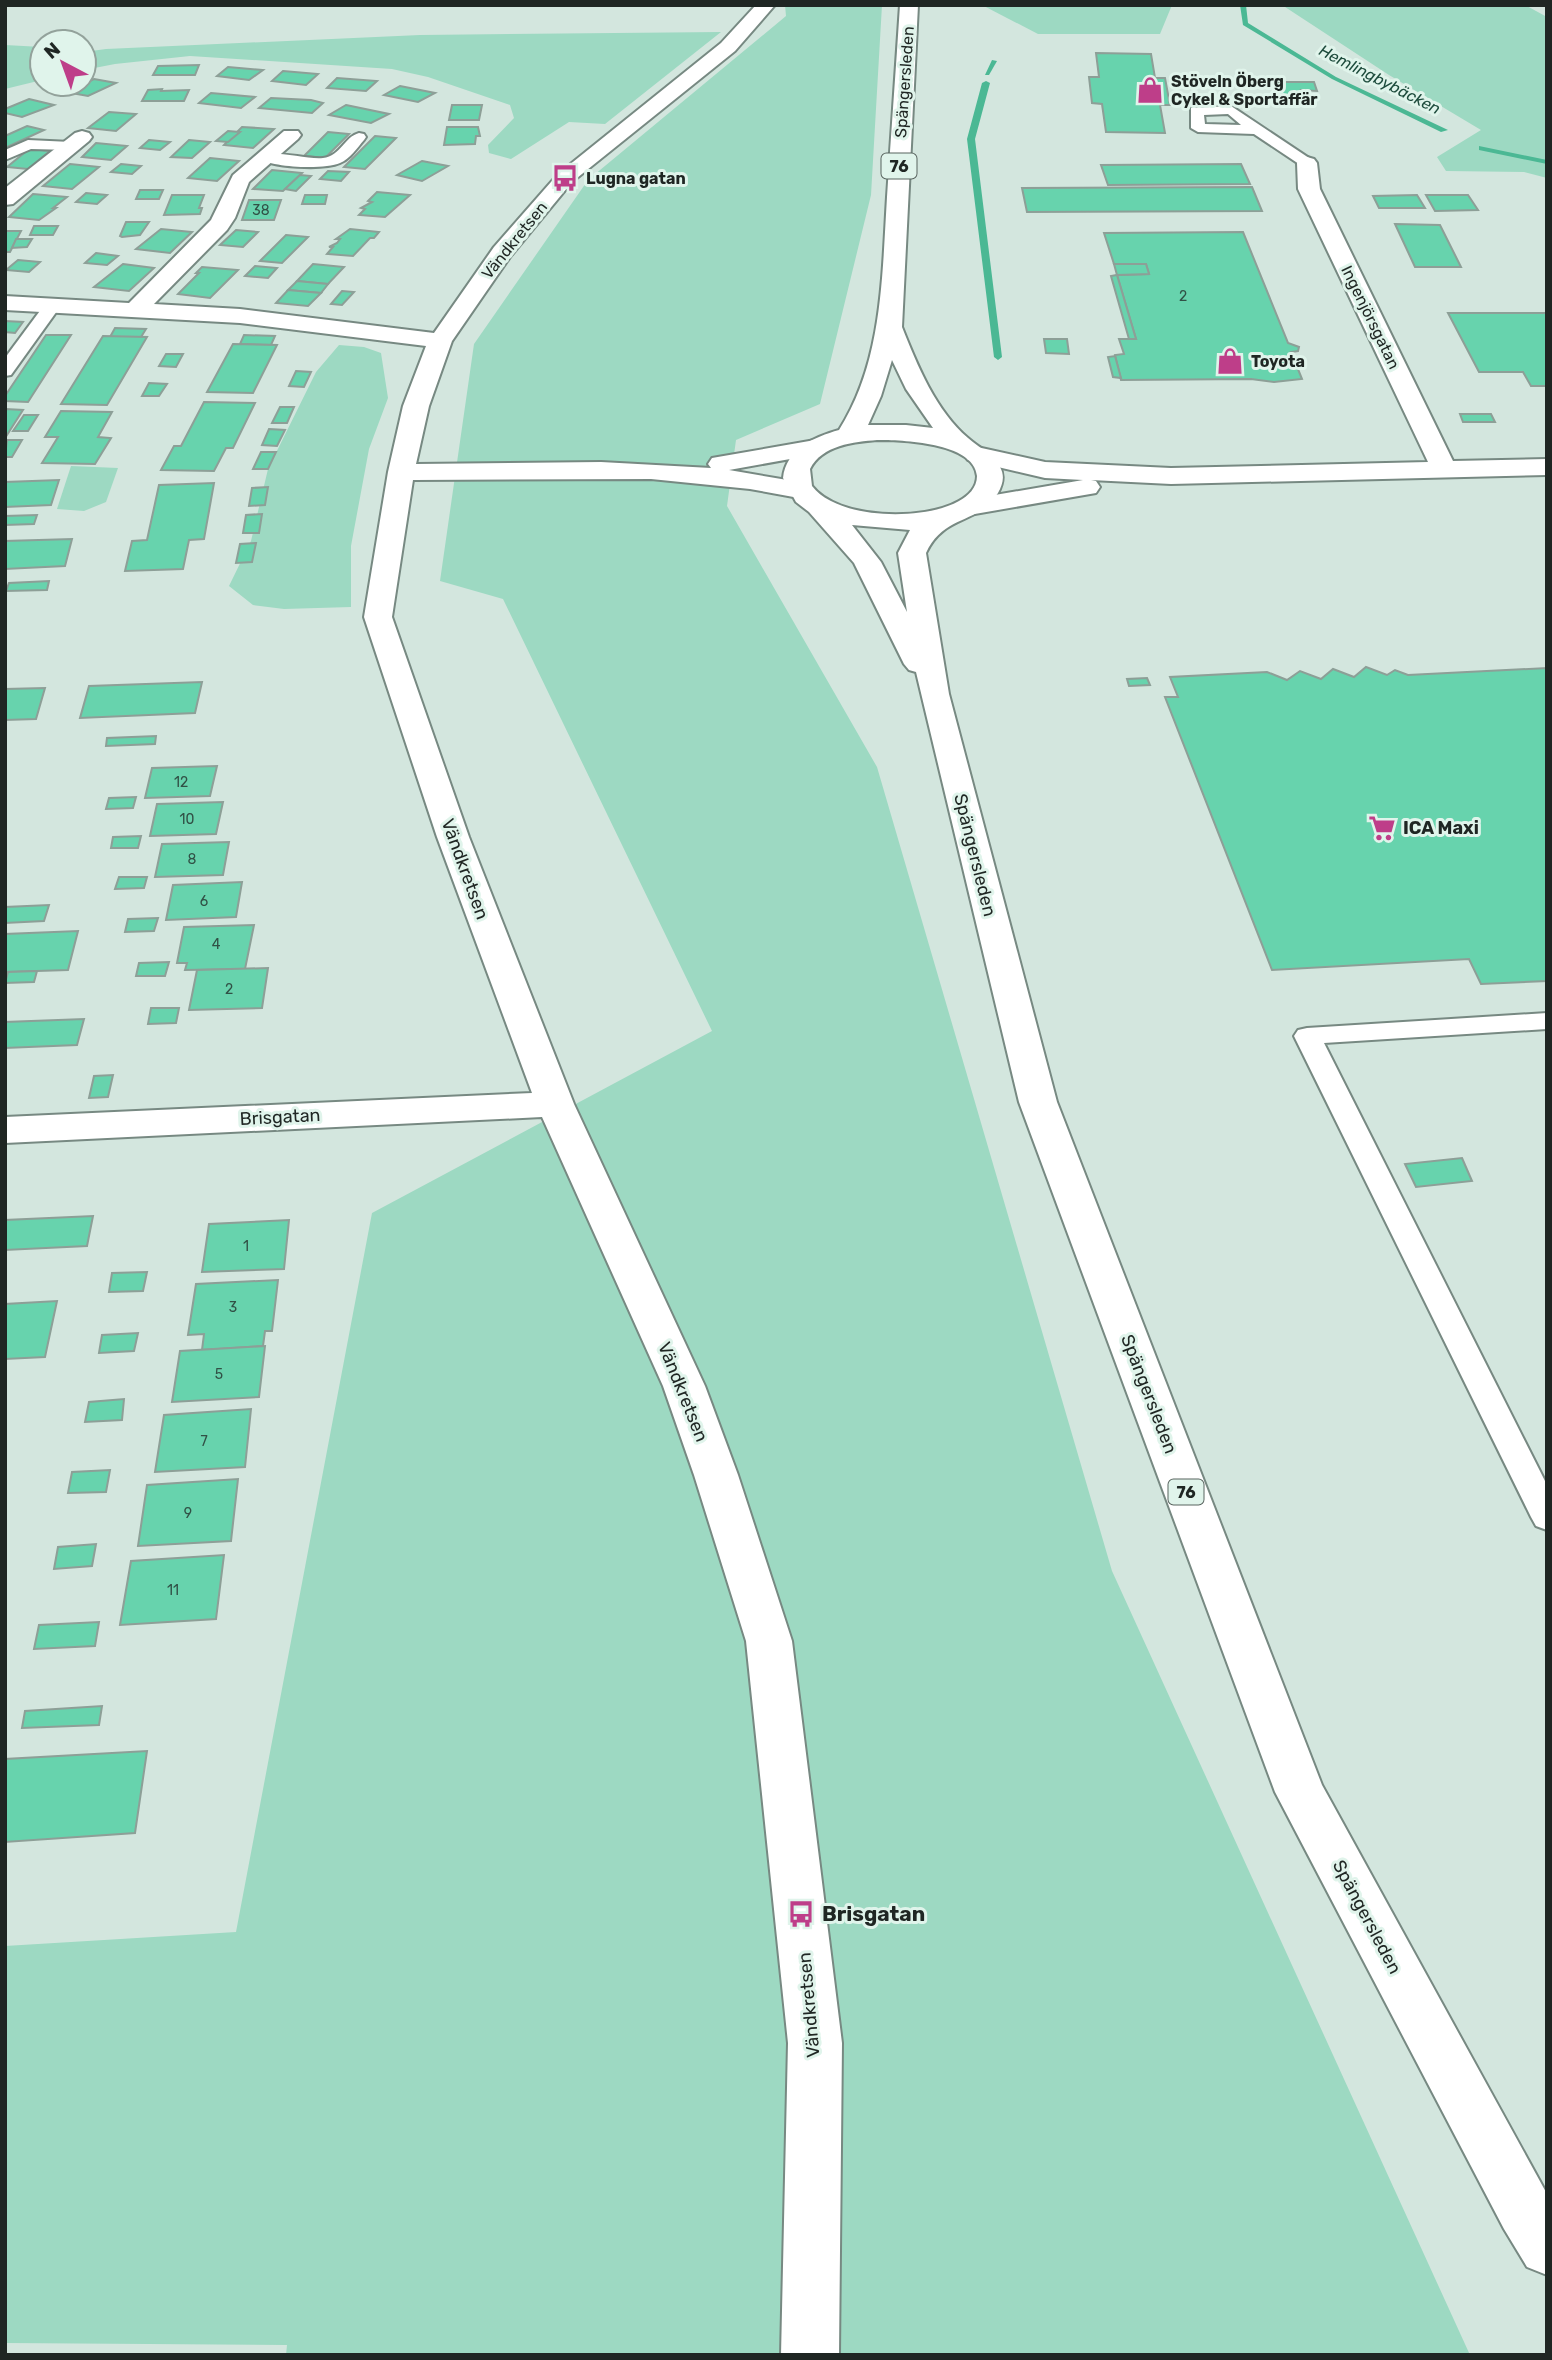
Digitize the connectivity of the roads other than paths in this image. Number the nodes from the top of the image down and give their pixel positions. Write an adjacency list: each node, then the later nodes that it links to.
1 (766, 5): 17 (street, Vändkretsen)
2 (909, 5): 14 (street, Spängersleden / 76)
3 (1258, 130): 9 (lane)
4 (291, 135): 8 (street)
5 (359, 137): 8 (lane)
6 (76, 141): 7 (lane); 10 (street)
7 (5, 156)
8 (265, 157): 13 (street)
9 (1307, 163): 23 (street, Ingenjörsgatan)
10 (5, 199)
11 (5, 303): 12 (street)
12 (54, 304): 13 (street); 16 (lane)
13 (136, 309): 17 (street)
14 (890, 327): 19 (street, Spängersleden / 76); 21 (street, Spängersleden / 76)
15 (5, 340): 16 (lane)
16 (26, 341): 18 (lane)
17 (440, 341): 25 (street, Vändkretsen)
18 (5, 371)
19 (849, 435): 20 (street); 21 (street)
20 (815, 447): 24 (street); 27 (street)
21 (968, 450): 26 (street); 28 (street, Spängersleden)
22 (1547, 467): 23 (street)
23 (1444, 469): 26 (street)
24 (676, 471): 25 (street); 27 (street)
25 (401, 472): 31 (street, Vändkretsen)
26 (1171, 476): 28 (street)
27 (808, 497): 28 (street); 29 (street, Spängersleden / 76)
28 (957, 511): 29 (street, Spängersleden / 76)
29 (934, 694): 34 (street, Spängersleden / 76)
30 (1547, 1021): 33 (lane)
31 (555, 1104): 32 (street, Brisgatan); 35 (street, Vändkretsen)
32 (5, 1130)
33 (1547, 1517)
34 (1547, 2247)
35 (810, 2355)

